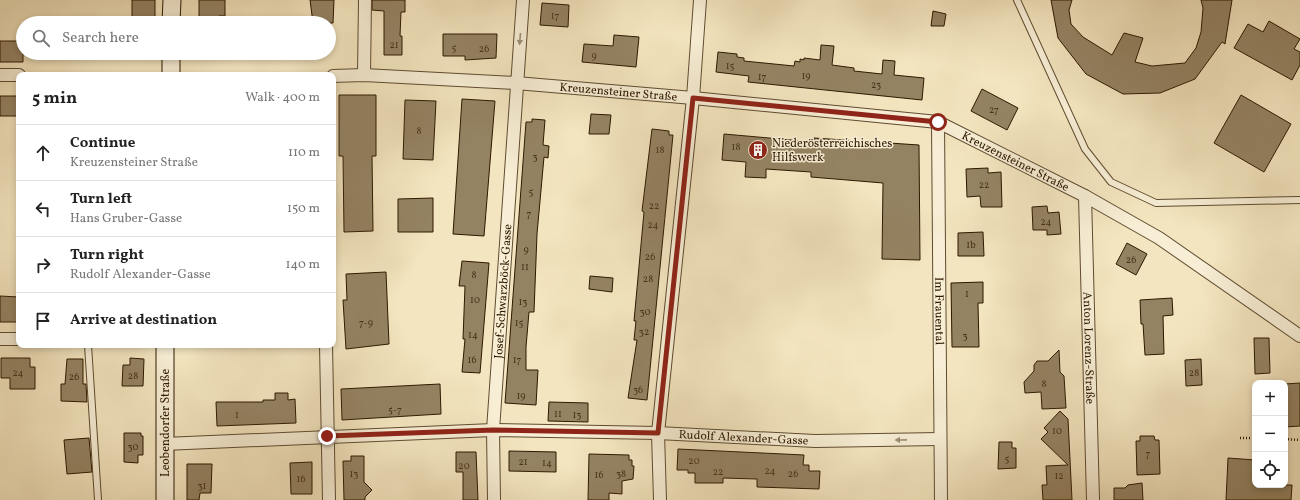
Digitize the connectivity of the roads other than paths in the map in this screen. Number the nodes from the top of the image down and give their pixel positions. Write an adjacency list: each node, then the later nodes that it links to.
1 (172, 0): 6 (main road)
2 (365, 0): 12 (street)
3 (523, 0): 13 (street, Josef-Schwarzböck-Gasse, one-way to 13)
4 (700, 0): 14 (street)
5 (1017, 0): 17 (lane)
6 (171, 16)
7 (171, 60): 8 (main road)
8 (171, 72)
9 (0, 75): 10 (street)
10 (16, 75)
11 (336, 76): 12 (street, Kreuzensteiner Straße)
12 (364, 76): 13 (street, Kreuzensteiner Straße)
13 (516, 83): 14 (street, Kreuzensteiner Straße); 24 (street, Josef-Schwarzböck-Gasse)
14 (693, 98): 15 (street, Kreuzensteiner Straße); 25 (street)
15 (938, 122): 16 (street, Kreuzensteiner Straße); 27 (street, Im Frauental)
16 (1085, 196): 18 (street, Kreuzensteiner Straße); 35 (street, Anton Lorenz-Straße)
17 (1299, 199)
18 (1300, 336)
19 (0, 339): 20 (street)
20 (16, 339)
21 (88, 348): 29 (lane)
22 (165, 348): 28 (main road, Leobendorfer Straße)
23 (326, 348): 26 (street)
24 (493, 430): 25 (street, Rudolf Alexander-Gasse); 26 (street, Rudolf Alexander-Gasse); 32 (street, Josef-Schwarzböck-Gasse)
25 (658, 433): 27 (street, Rudolf Alexander-Gasse, one-way to 25); 33 (street)
26 (327, 436): 28 (street, Rudolf Alexander-Gasse); 31 (street)
27 (940, 439): 34 (street, Im Frauental)
28 (164, 444): 30 (main road, Leobendorfer Straße)
29 (98, 500)
30 (165, 500)
31 (329, 500)
32 (494, 500)
33 (660, 500)
34 (941, 500)
35 (1093, 500)

